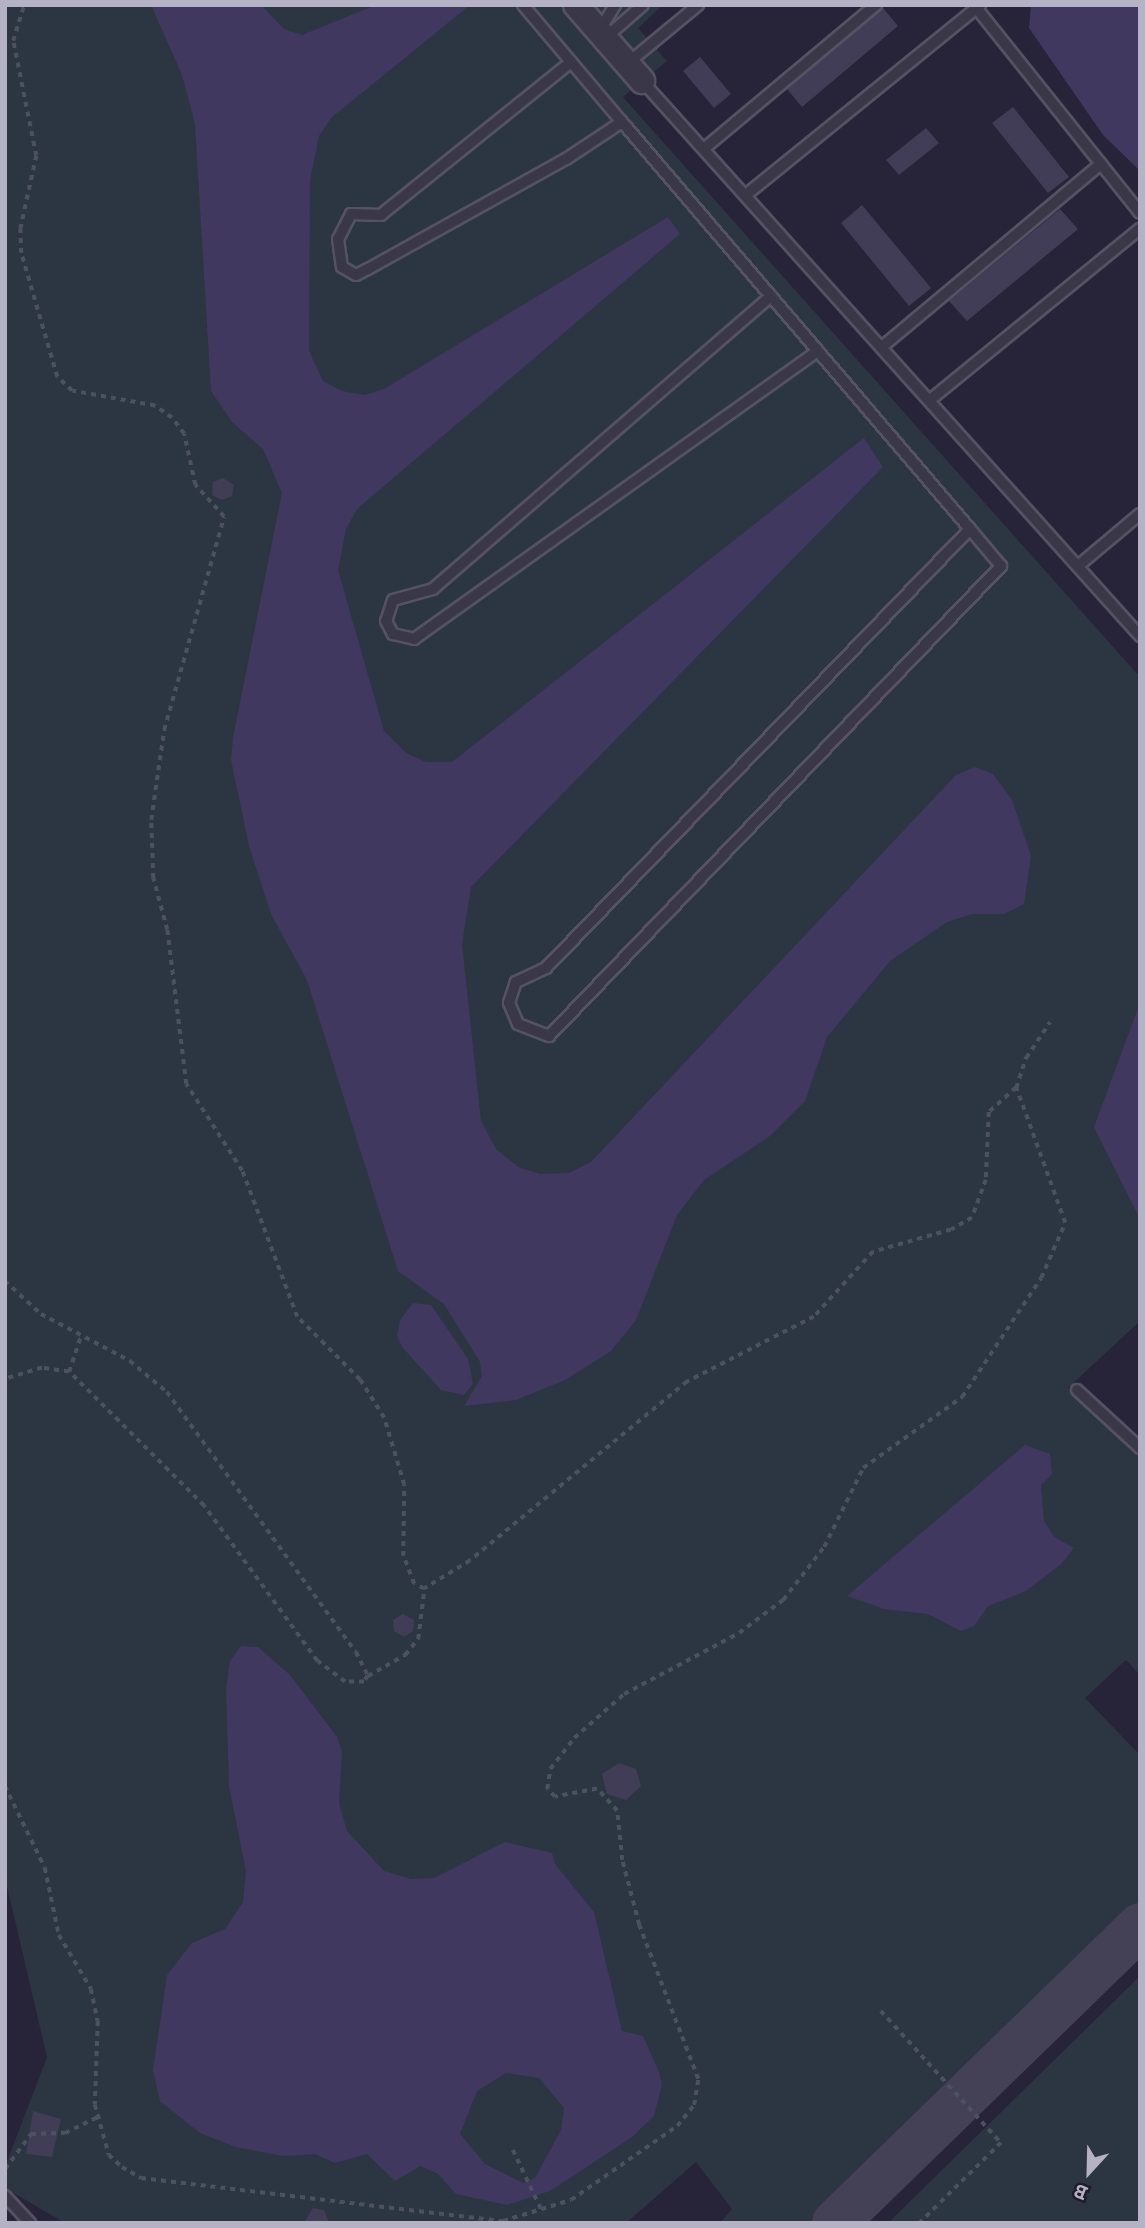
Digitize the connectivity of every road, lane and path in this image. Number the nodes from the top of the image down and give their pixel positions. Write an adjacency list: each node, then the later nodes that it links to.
1 (24, 5): 34 (path)
2 (523, 5): 10 (lane)
3 (576, 5): 9 (street)
4 (615, 5): 9 (lane)
5 (643, 5): 9 (lane)
6 (698, 5): 11 (lane)
7 (876, 5): 13 (lane)
8 (977, 6): 14 (lane); 15 (lane)
9 (602, 35): 11 (street)
10 (571, 62): 12 (lane); 12 (lane)
11 (635, 72): 13 (lane)
12 (622, 122): 18 (lane)
13 (706, 148): 15 (lane)
14 (1101, 164): 16 (lane); 19 (lane)
15 (747, 194): 19 (lane)
16 (1140, 213)
17 (1140, 229): 21 (lane)
18 (771, 296): 20 (lane); 20 (lane)
19 (883, 346): 21 (lane)
20 (818, 351): 23 (lane)
21 (930, 400): 24 (lane)
22 (1140, 514): 24 (lane)
23 (970, 529): 23 (lane)
24 (1078, 566): 25 (lane)
25 (1140, 636)
26 (1050, 1022): 27 (path)
27 (1016, 1088): 34 (path); 42 (path)
28 (5, 1281): 29 (path)
29 (80, 1337): 30 (path); 35 (path)
30 (69, 1372): 31 (path); 35 (path)
31 (5, 1379)
32 (1077, 1390): 33 (lane)
33 (1140, 1448)
34 (424, 1589): 35 (path)
35 (368, 1676)
36 (5, 1786): 38 (path)
37 (881, 2011): 44 (path)
38 (98, 2117): 40 (path); 42 (path)
39 (513, 2150): 42 (path)
40 (5, 2169)
41 (5, 2196): 43 (lane)
42 (543, 2213)
43 (30, 2223)
44 (920, 2223)

